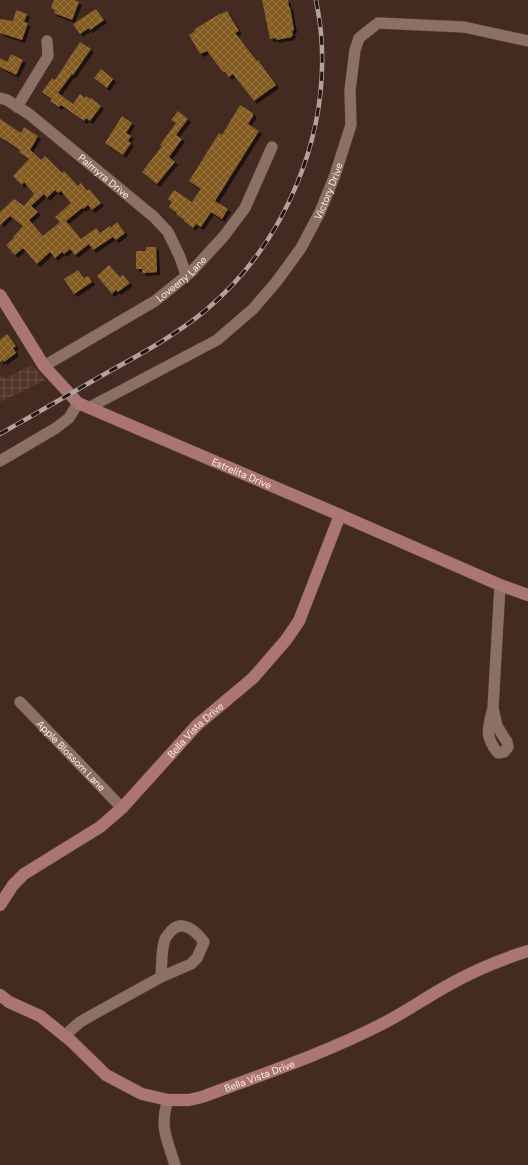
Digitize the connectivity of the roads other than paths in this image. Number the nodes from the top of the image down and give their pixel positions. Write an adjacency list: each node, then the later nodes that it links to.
1 (47, 40): 4 (street)
2 (528, 41): 9 (street, Victory Drive)
3 (0, 98): 4 (street, Palmyra Drive)
4 (17, 107): 6 (street, Palmyra Drive)
5 (272, 147): 6 (street, Loveeny Lane)
6 (186, 275): 8 (street, Loveeny Lane)
7 (0, 295): 8 (street, Estrelita Drive)
8 (44, 366): 9 (street, Estrelita Drive)
9 (84, 405): 10 (street); 11 (street, Estrelita Drive)
10 (0, 461)
11 (340, 515): 12 (street, Estrelita Drive); 16 (street, Bella Vista Drive)
12 (500, 585): 13 (street, Estrelita Drive); 15 (street)
13 (528, 595)
14 (20, 702): 16 (street, Apple Blossom Lane)
15 (493, 708)
16 (122, 808): 17 (street, Bella Vista Drive)
17 (0, 905)
18 (528, 951): 22 (street, Bella Vista Drive)
19 (161, 977): 19 (street); 21 (street)
20 (0, 995): 21 (street, Bella Vista Drive)
21 (64, 1036): 22 (street, Bella Vista Drive)
22 (168, 1100): 23 (street)
23 (175, 1165)

